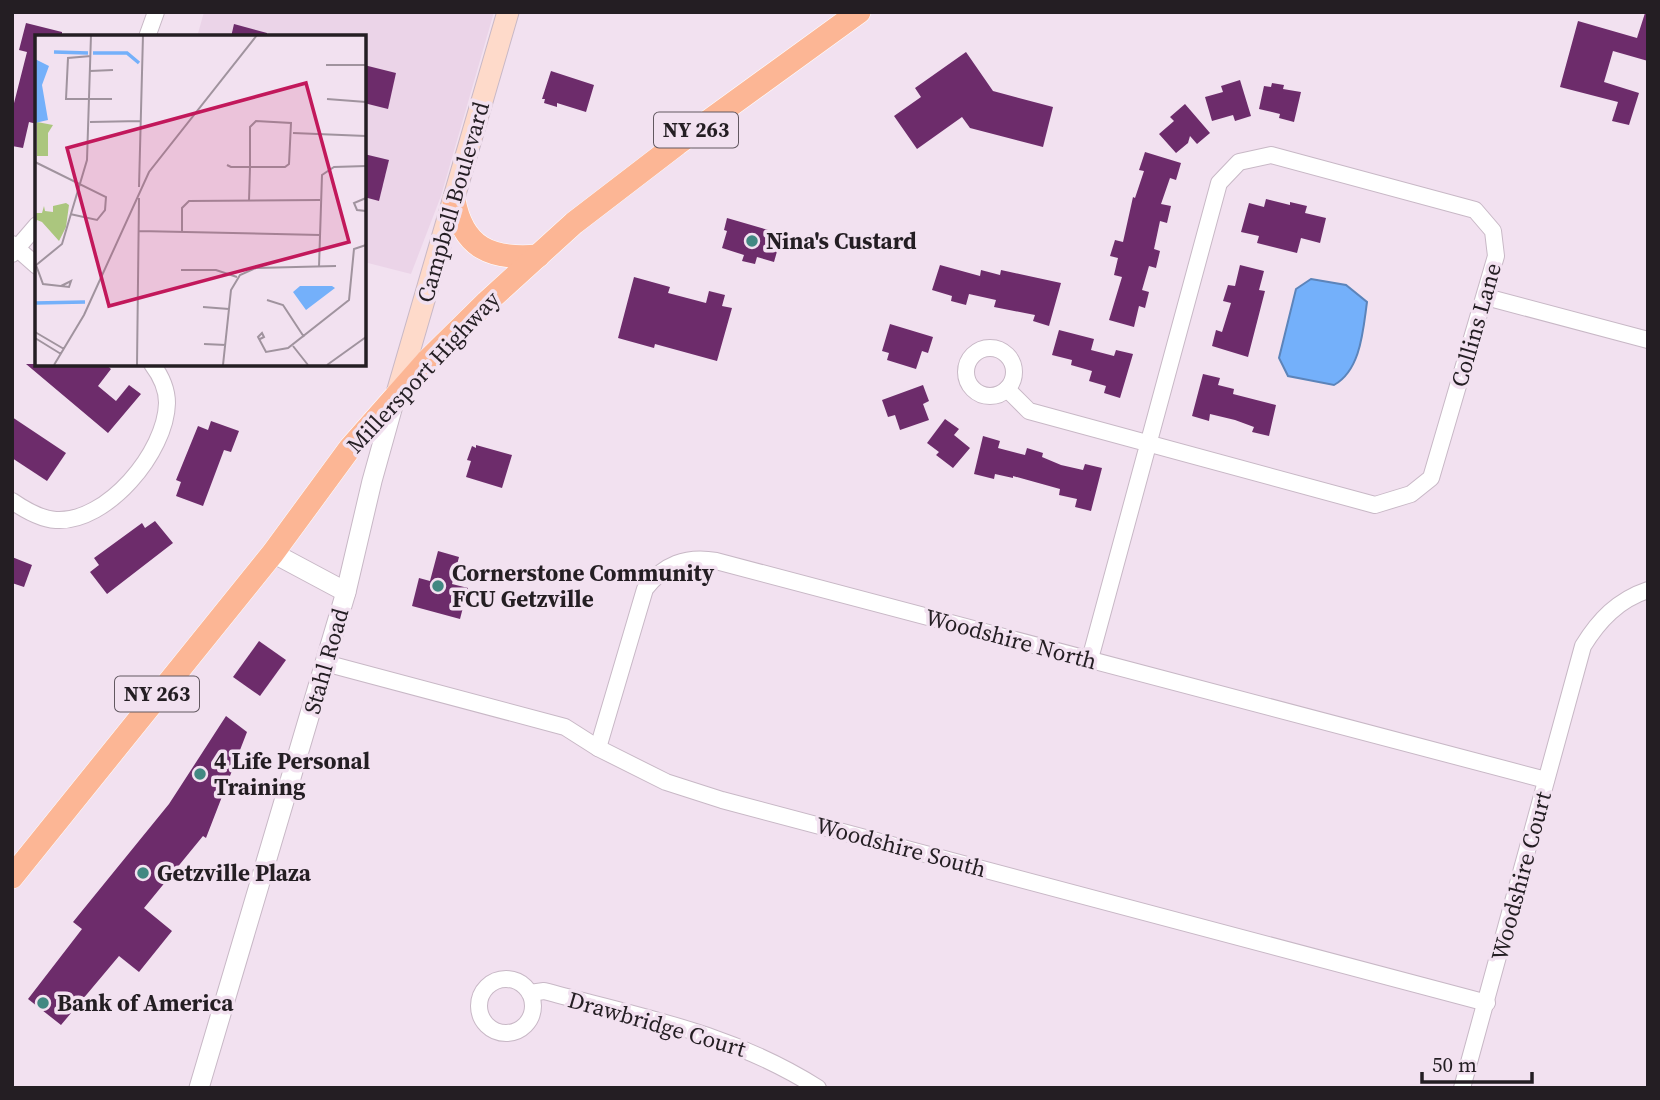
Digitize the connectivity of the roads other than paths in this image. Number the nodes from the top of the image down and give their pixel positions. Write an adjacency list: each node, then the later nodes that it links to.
1 (156, 12): 4 (street)
2 (508, 12): 5 (main road, Campbell Boulevard)
3 (859, 12): 8 (main road, Millersport Highway / NY 263)
4 (148, 35)
5 (454, 200): 8 (main road); 14 (main road, Campbell Boulevard)
6 (35, 227): 7 (street)
7 (14, 248): 9 (street)
8 (538, 256): 14 (main road, Millersport Highway / NY 263)
9 (35, 264)
10 (1486, 297): 11 (street); 15 (street, Collins Lane); 15 (street, Collins Lane)
11 (1648, 340)
12 (153, 366): 16 (street)
13 (1007, 390): 15 (street)
14 (397, 393): 17 (main road, Millersport Highway / NY 263); 19 (street, Stahl Road)
15 (1148, 443): 20 (street, Collins Lane)
16 (12, 500)
17 (273, 553): 19 (street); 24 (main road, Millersport Highway / NY 263)
18 (1648, 590): 23 (street, Woodshire Court)
19 (346, 592): 21 (street, Stahl Road)
20 (1090, 659): 22 (street, Woodshire North); 23 (street, Woodshire North)
21 (325, 663): 22 (street, Woodshire South); 27 (street, Stahl Road)
22 (598, 748): 26 (street, Woodshire South)
23 (1546, 780): 26 (street, Woodshire Court)
24 (12, 877)
25 (530, 993): 28 (street, Drawbridge Court)
26 (1487, 1003): 29 (street, Woodshire Court)
27 (200, 1088)
28 (818, 1088)
29 (1462, 1088)

